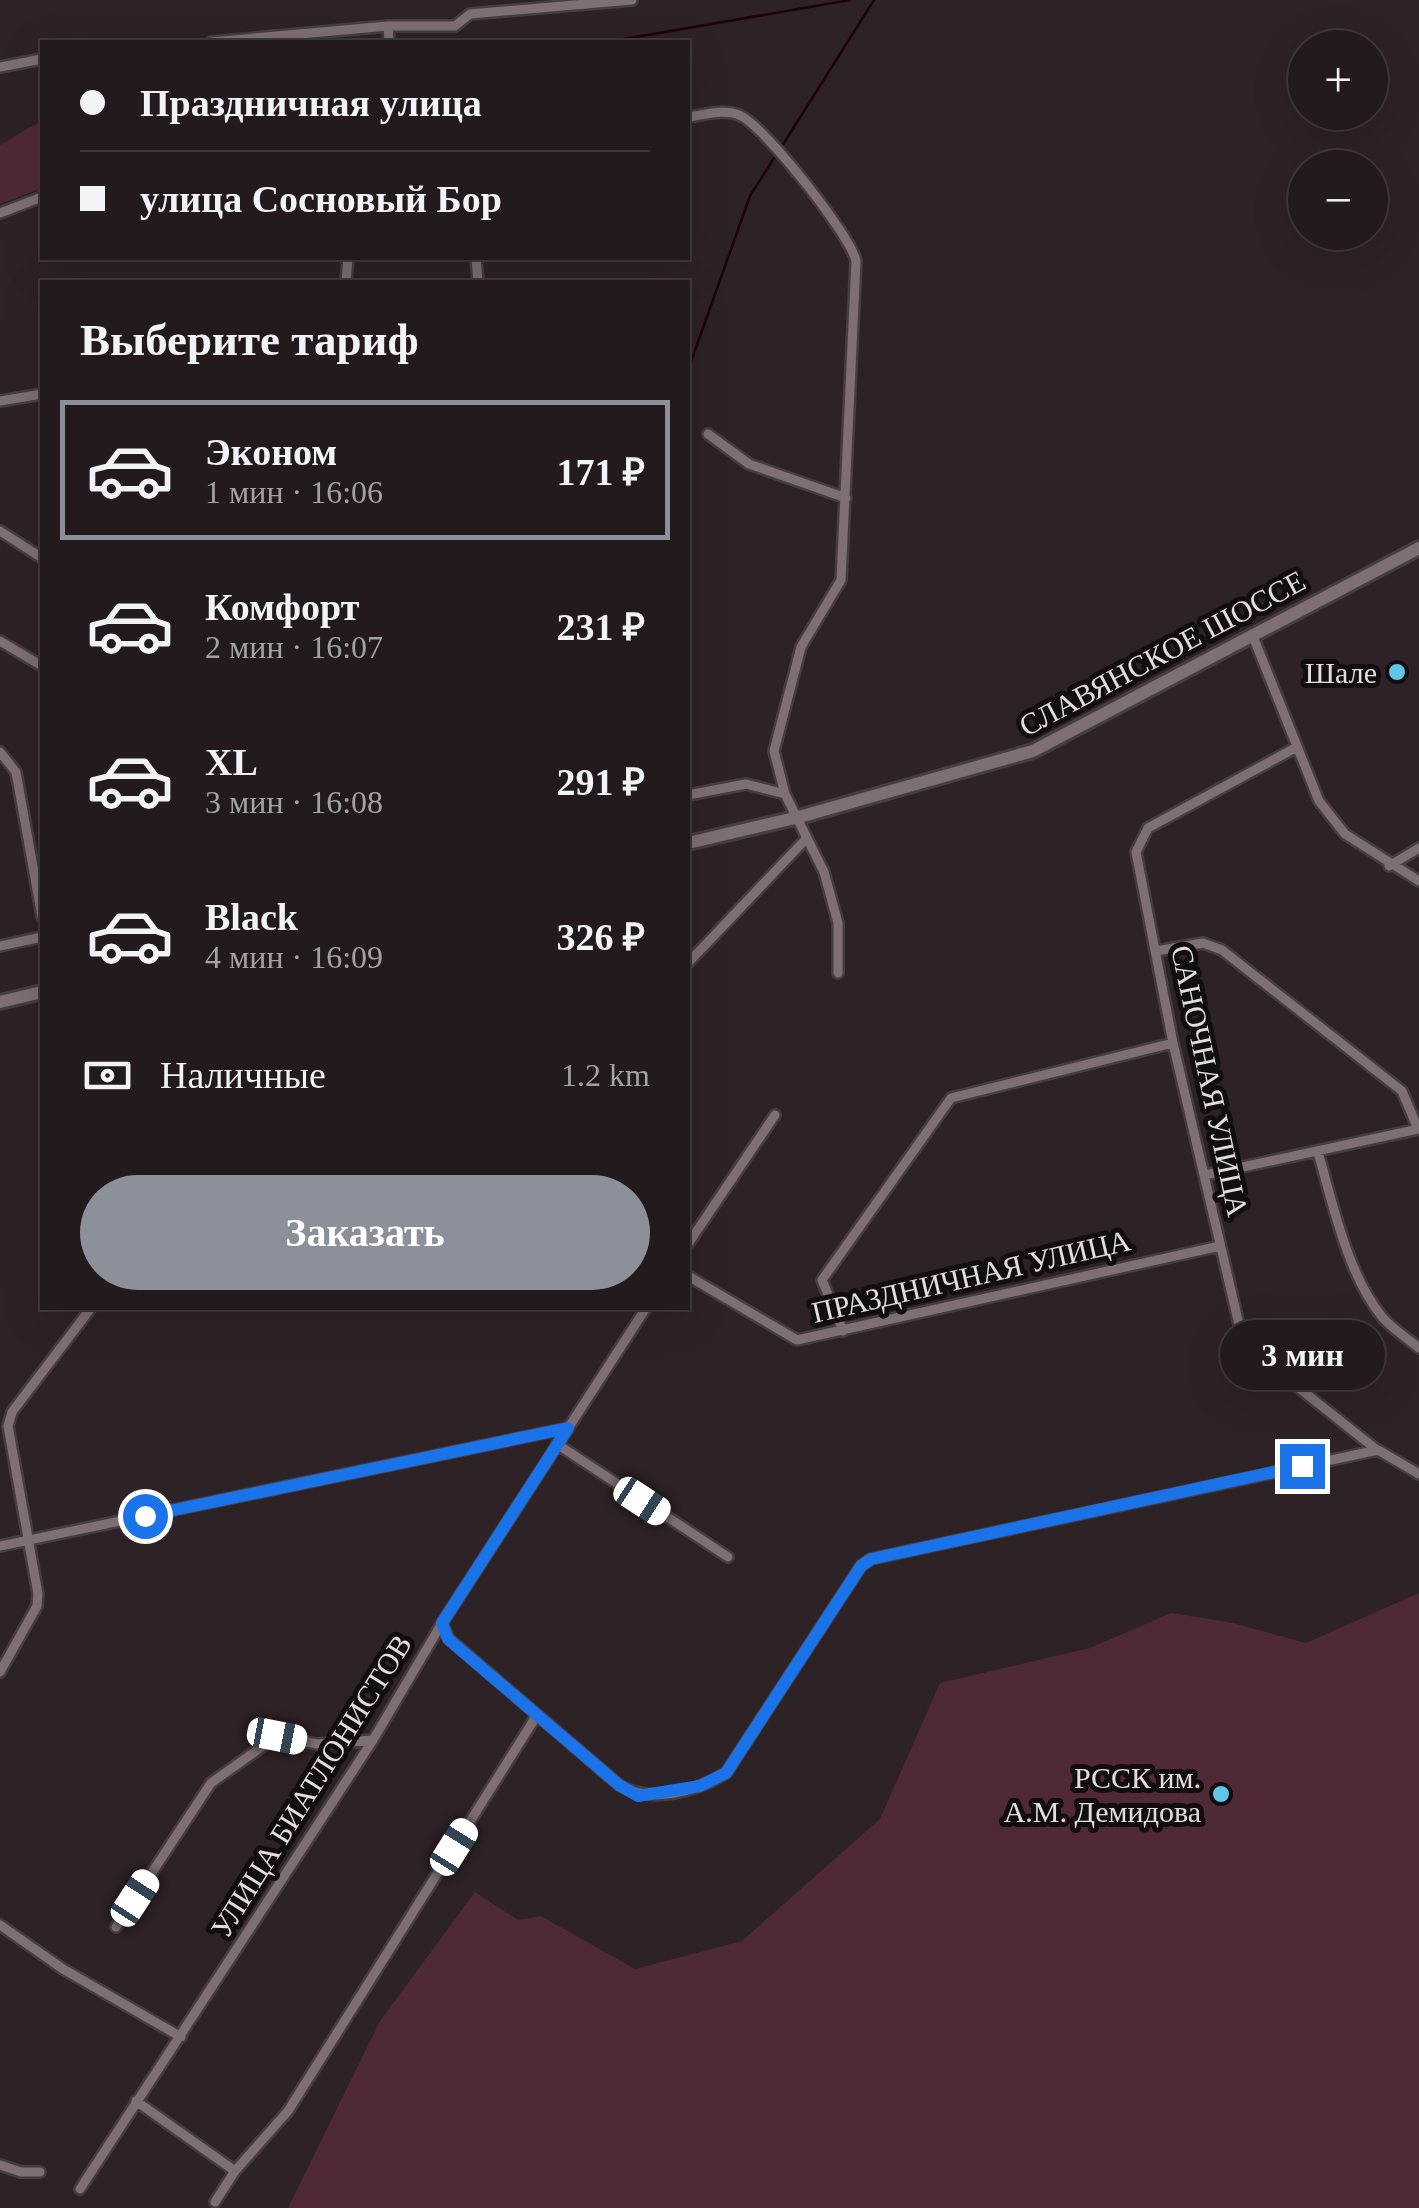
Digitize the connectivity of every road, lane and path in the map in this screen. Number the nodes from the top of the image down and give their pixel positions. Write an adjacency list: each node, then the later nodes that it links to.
1 (470, 0): 3 (street)
2 (632, 0): 3 (street)
3 (470, 14): 4 (street)
4 (388, 26): 5 (street); 6 (street)
5 (233, 40)
6 (388, 40)
7 (40, 60): 8 (street)
8 (0, 67)
9 (690, 117): 15 (street)
10 (40, 197): 11 (street)
11 (0, 213)
12 (40, 394): 13 (street)
13 (0, 401)
14 (708, 434): 15 (street)
15 (846, 498): 24 (street)
16 (0, 531): 18 (street)
17 (1419, 548): 19 (main road, СЛАВЯНСКОЕ ШОССЕ)
18 (40, 557)
19 (1252, 634): 22 (street); 26 (main road, СЛАВЯНСКОЕ ШОССЕ)
20 (0, 641): 21 (street)
21 (40, 665)
22 (1295, 748): 30 (street); 35 (street, САНОЧНАЯ УЛИЦА)
23 (0, 752): 32 (street)
24 (785, 794): 25 (street); 26 (street)
25 (690, 795)
26 (799, 817): 27 (street); 28 (main road, СЛАВЯНСКОЕ ШОССЕ)
27 (805, 840): 36 (street); 37 (street)
28 (690, 843)
29 (1419, 848): 30 (street)
30 (1389, 866): 31 (street)
31 (1419, 882)
32 (40, 907)
33 (40, 937): 34 (street)
34 (0, 946)
35 (1156, 951): 40 (street, САНОЧНАЯ УЛИЦА); 42 (street)
36 (690, 961)
37 (838, 973)
38 (40, 992): 39 (main road)
39 (0, 1002)
40 (1174, 1043): 44 (street, САНОЧНАЯ УЛИЦА); 50 (street)
41 (776, 1115): 45 (street)
42 (1419, 1129): 43 (street)
43 (1318, 1152): 44 (street); 51 (street)
44 (1205, 1175): 46 (street, САНОЧНАЯ УЛИЦА)
45 (690, 1241)
46 (1220, 1246): 50 (street, ПРАЗДНИЧНАЯ УЛИЦА); 54 (street, САНОЧНАЯ УЛИЦА)
47 (690, 1277): 50 (street, ПРАЗДНИЧНАЯ УЛИЦА)
48 (89, 1310): 56 (street)
49 (645, 1310): 52 (street, УЛИЦА БИАТЛОНИСТОВ)
50 (844, 1331)
51 (1419, 1348)
52 (568, 1428): 53 (street, УЛИЦА БИАТЛОНИСТОВ); 56 (street)
53 (556, 1444): 58 (street); 59 (street, УЛИЦА БИАТЛОНИСТОВ)
54 (1378, 1450): 55 (street, САНОЧНАЯ УЛИЦА); 61 (street)
55 (1419, 1474)
56 (30, 1540): 57 (street); 60 (street)
57 (0, 1546)
58 (728, 1557)
59 (442, 1623): 61 (street); 62 (street, УЛИЦА БИАТЛОНИСТОВ)
60 (0, 1672)
61 (537, 1715): 68 (street)
62 (372, 1740): 64 (street); 65 (street, УЛИЦА БИАТЛОНИСТОВ)
63 (0, 1926): 65 (street)
64 (116, 1927)
65 (181, 2037): 66 (street, УЛИЦА БИАТЛОНИСТОВ)
66 (136, 2101): 68 (street); 70 (street, УЛИЦА БИАТЛОНИСТОВ)
67 (0, 2165): 69 (street)
68 (234, 2170): 71 (street)
69 (40, 2172)
70 (80, 2189)
71 (215, 2202)

